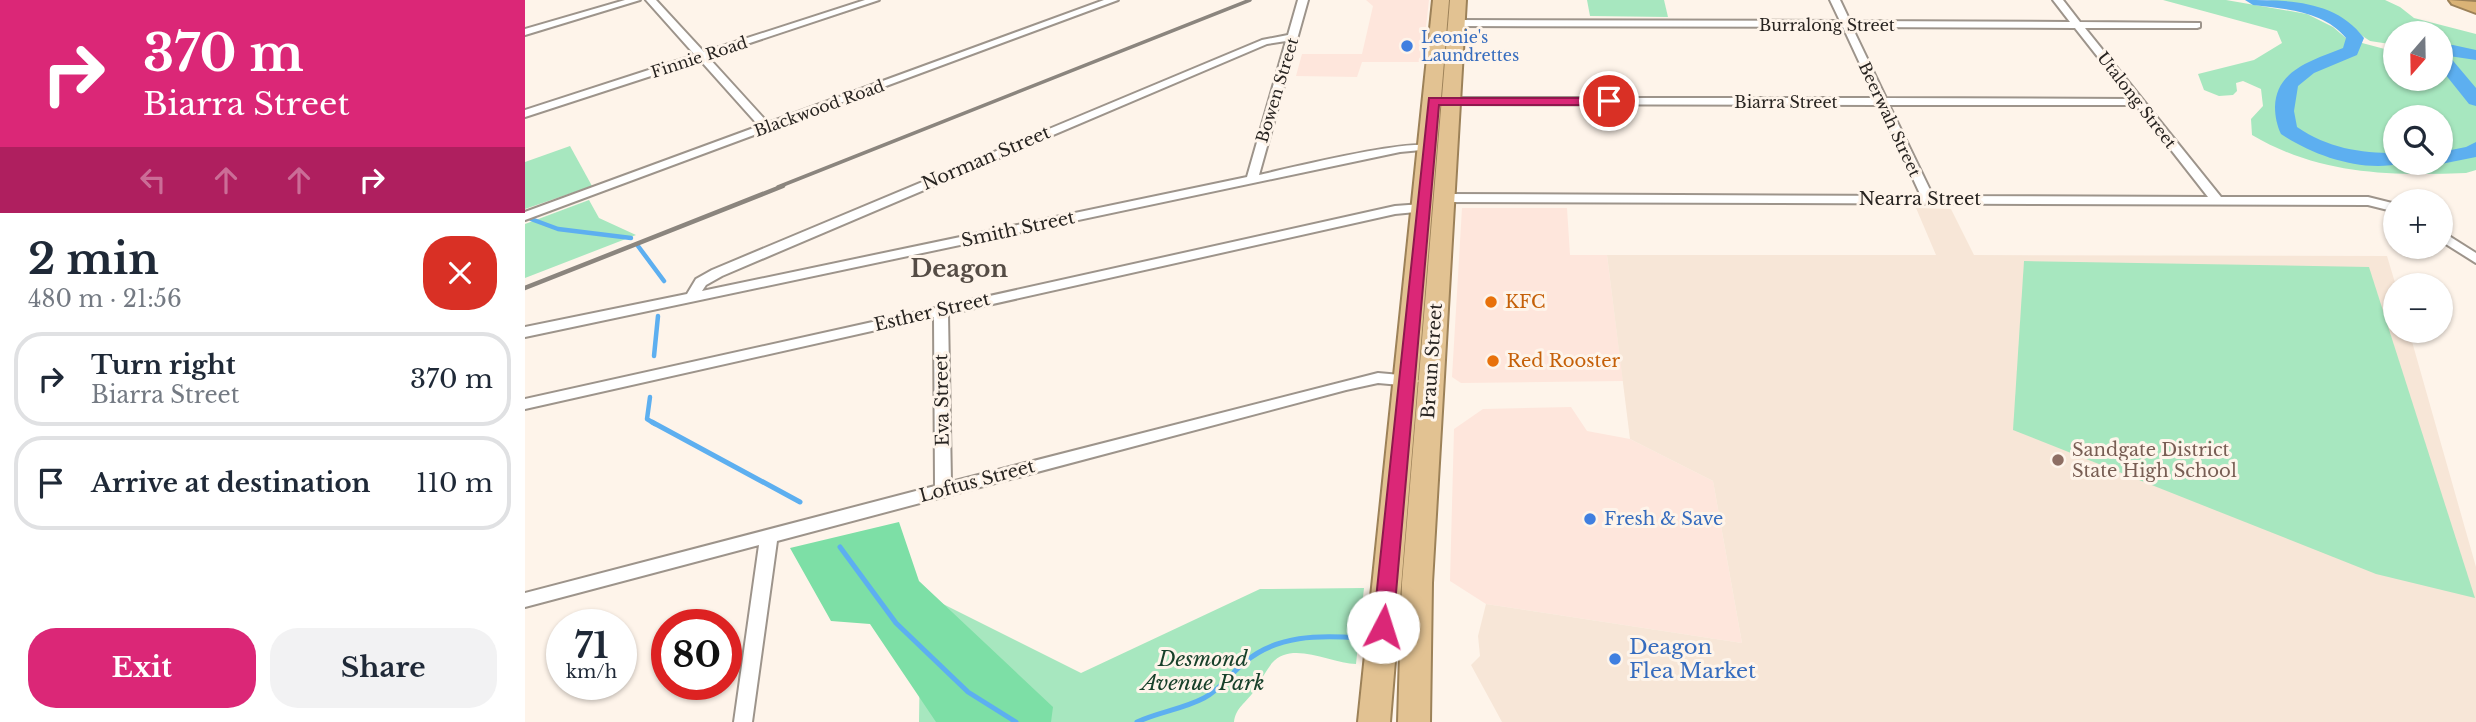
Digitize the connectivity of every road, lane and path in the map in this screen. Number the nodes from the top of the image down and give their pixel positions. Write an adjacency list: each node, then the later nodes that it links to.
1 (635, 0): 16 (street)
2 (651, 0): 18 (street)
3 (874, 0): 18 (street, Finnie Road)
4 (1303, 0): 17 (street, Bowen Street)
5 (1441, 0): 19 (highway, Braun Street)
6 (1458, 0): 12 (highway, Braun Street)
7 (1835, 0): 13 (street, Beerwah Street)
8 (2058, 0): 14 (street, Utalong Street)
9 (2458, 0): 11 (highway)
10 (1105, 1): 23 (street, Blackwood Road)
11 (2476, 8)
12 (1456, 23): 13 (street, Burralong Street); 19 (highway, Braun Street)
13 (1846, 25): 14 (street, Burralong Street); 20 (street, Beerwah Street)
14 (2078, 25): 15 (street, Burralong Street); 21 (street, Utalong Street)
15 (2197, 26)
16 (525, 33)
17 (1293, 37): 25 (street, Bowen Street); 34 (street, Norman Street)
18 (701, 56): 22 (street, Finnie Road); 23 (street)
19 (1442, 101): 20 (street, Biarra Street); 24 (highway, Braun Street); 26 (highway, Braun Street)
20 (1882, 102): 21 (street, Biarra Street); 27 (street, Beerwah Street)
21 (2139, 102): 28 (street, Utalong Street)
22 (525, 114)
23 (766, 128): 31 (street, Blackwood Road)
24 (1429, 147): 25 (street, Smith Street); 30 (highway, Braun Street)
25 (1254, 180): 34 (street, Smith Street)
26 (1444, 198): 27 (street, Nearra Street); 37 (highway, Braun Street)
27 (1928, 199): 28 (street, Nearra Street)
28 (2217, 200): 29 (street, Nearra Street)
29 (2383, 205)
30 (1422, 208): 35 (street, Esther Street); 37 (highway, Braun Street)
31 (525, 216)
32 (2453, 243): 33 (street)
33 (2476, 259)
34 (691, 298): 36 (street, Smith Street)
35 (941, 310): 38 (street, Esther Street); 39 (street, Eva Street)
36 (525, 332)
37 (1418, 383): 39 (street, Loftus Street); 43 (highway, Braun Street); 44 (highway, Braun Street)
38 (525, 404)
39 (943, 490): 40 (street, Loftus Street)
40 (769, 536): 41 (street, Loftus Street); 42 (street)
41 (525, 600)
42 (743, 722)
43 (1374, 722)
44 (1414, 722)

